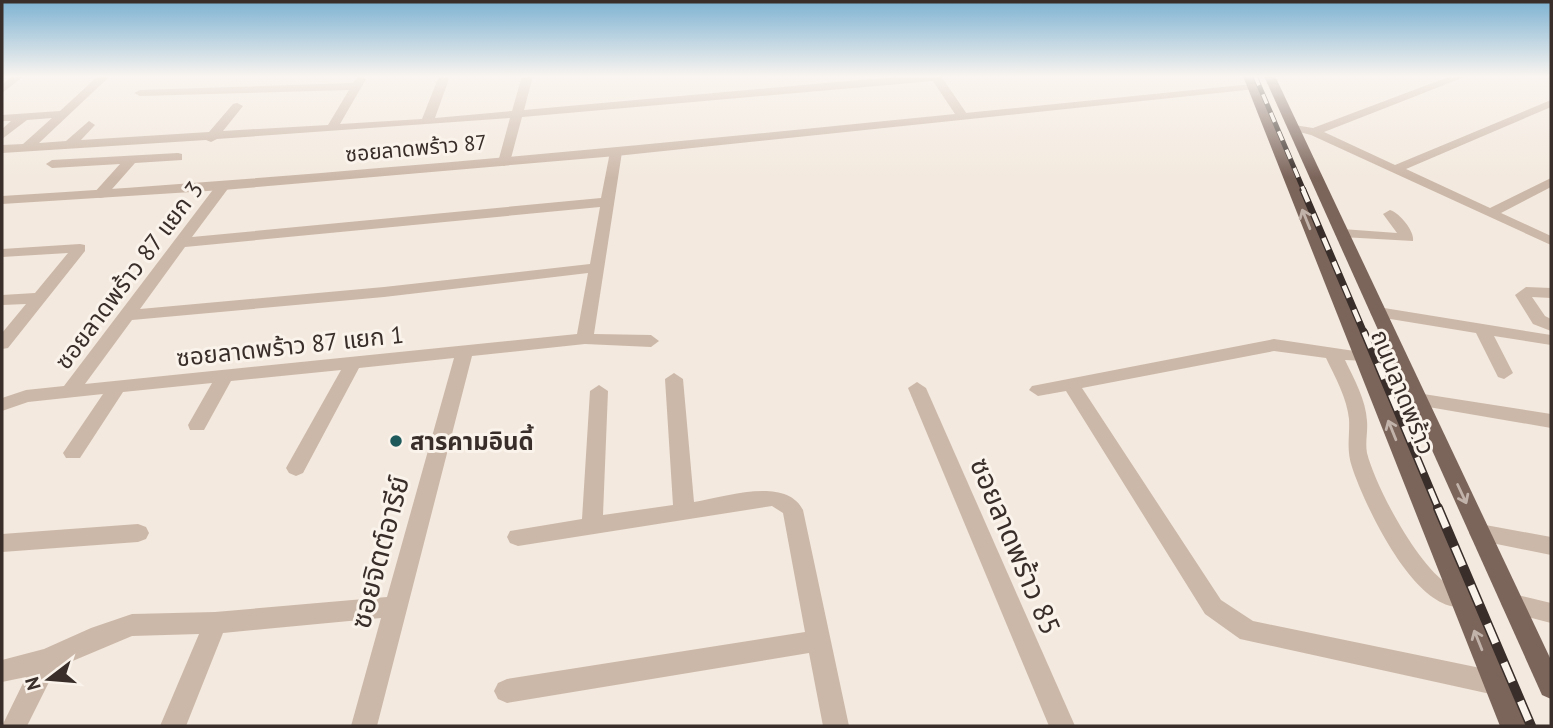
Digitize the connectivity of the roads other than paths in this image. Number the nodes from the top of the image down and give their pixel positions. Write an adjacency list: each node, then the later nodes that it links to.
1 (68, 110): 13 (street)
2 (234, 110): 24 (street)
3 (342, 110): 20 (street)
4 (432, 110): 18 (street)
5 (520, 110): 14 (street)
6 (574, 110): 14 (street)
7 (958, 110): 16 (street)
8 (1021, 110): 16 (street, ซอยลาดพร้าว 87)
9 (1261, 110): 59 (main road, ถนนลาดพร้าว, one-way to 9)
10 (1285, 110): 21 (main road, ถนนลาดพร้าว)
11 (1372, 110): 22 (street)
12 (1535, 110): 33 (street)
13 (64, 114): 15 (street); 26 (street)
14 (519, 115): 18 (street); 31 (street)
15 (23, 117): 17 (street); 23 (street)
16 (963, 117): 28 (street, ซอยลาดพร้าว 87)
17 (2, 118)
18 (427, 122): 20 (street)
19 (89, 125): 25 (street)
20 (331, 129): 24 (street)
21 (1294, 129): 22 (street); 41 (main road, ถนนลาดพร้าว)
22 (1314, 132): 33 (street)
23 (2, 135)
24 (211, 138): 25 (street)
25 (68, 146): 26 (street)
26 (26, 148): 27 (street)
27 (2, 149)
28 (616, 152): 31 (street, ซอยลาดพร้าว 87); 38 (street)
29 (178, 156): 30 (street)
30 (131, 160): 32 (street); 36 (street)
31 (504, 162): 35 (street, ซอยลาดพร้าว 87)
32 (52, 164)
33 (1396, 169): 39 (street)
34 (1551, 182): 39 (street)
35 (223, 186): 36 (street, ซอยลาดพร้าว 87); 43 (street, ซอยลาดพร้าว 87 แยก 3)
36 (100, 194): 37 (street, ซอยลาดพร้าว 87)
37 (2, 200)
38 (608, 202): 43 (street); 45 (street)
39 (1490, 213): 42 (street)
40 (1390, 214): 41 (street)
41 (1342, 233): 49 (main road, ถนนลาดพร้าว)
42 (1551, 241)
43 (180, 243): 50 (street, ซอยลาดพร้าว 87 แยก 3)
44 (2, 253): 47 (street)
45 (596, 268): 50 (street, ซอยลาดพร้าว 87 แยก 1); 53 (street)
46 (1551, 293): 51 (street)
47 (39, 298): 48 (street); 56 (street)
48 (2, 300)
49 (1378, 312): 52 (street); 70 (main road, ถนนลาดพร้าว)
50 (127, 315): 68 (street, ซอยลาดพร้าว 87 แยก 3)
51 (1551, 326)
52 (1482, 329): 54 (street); 61 (street)
53 (585, 339): 55 (street, ซอยลาดพร้าว 87 แยก 1); 57 (street, ซอยลาดพร้าว 87 แยก 1)
54 (1551, 340)
55 (651, 341)
56 (2, 344)
57 (464, 352): 60 (street, ซอยลาดพร้าว 87 แยก 1); 85 (street, ซอยจิตต์อารีย์)
58 (1333, 353): 59 (street); 64 (street); 83 (street)
59 (1362, 357): 83 (main road, ถนนลาดพร้าว, one-way to 59)
60 (352, 365): 62 (street, ซอยลาดพร้าว 87 แยก 1); 75 (street)
61 (1504, 373)
62 (224, 378): 65 (street, ซอยลาดพร้าว 87 แยก 1); 73 (street)
63 (674, 379): 76 (street)
64 (1070, 383): 67 (street); 91 (street)
65 (117, 388): 68 (street, ซอยลาดพร้าว 87 แยก 1); 74 (street)
66 (917, 388): 98 (street, ซอยลาดพร้าว 85)
67 (1038, 390)
68 (70, 391): 71 (street, ซอยลาดพร้าว 87 แยก 1)
69 (599, 391): 77 (street)
70 (1417, 399): 72 (street); 79 (main road, ถนนลาดพร้าว, one-way to 79)
71 (2, 405)
72 (1551, 421)
73 (197, 425)
74 (73, 453)
75 (296, 468)
76 (684, 511): 77 (street); 88 (street)
77 (592, 524): 80 (street)
78 (138, 533): 81 (street)
79 (1480, 533): 82 (street); 84 (main road, ถนนลาดพร้าว)
80 (518, 537)
81 (2, 543)
82 (1551, 546)
83 (1461, 598): 91 (main road, ถนนลาดพร้าว, one-way to 83)
84 (1513, 604): 86 (street); 92 (main road, ถนนลาดพร้าว)
85 (396, 607): 87 (street); 96 (street, ซอยจิตต์อารีย์)
86 (1551, 613)
87 (215, 623): 89 (street); 95 (street)
88 (818, 641): 93 (street); 97 (street)
89 (47, 660): 90 (street); 94 (street)
90 (2, 671)
91 (1495, 683): 99 (main road, ถนนลาดพร้าว)
92 (1551, 687)
93 (506, 691)
94 (14, 726)
95 (173, 726)
96 (364, 726)
97 (835, 726)
98 (1062, 726)
99 (1513, 726)

